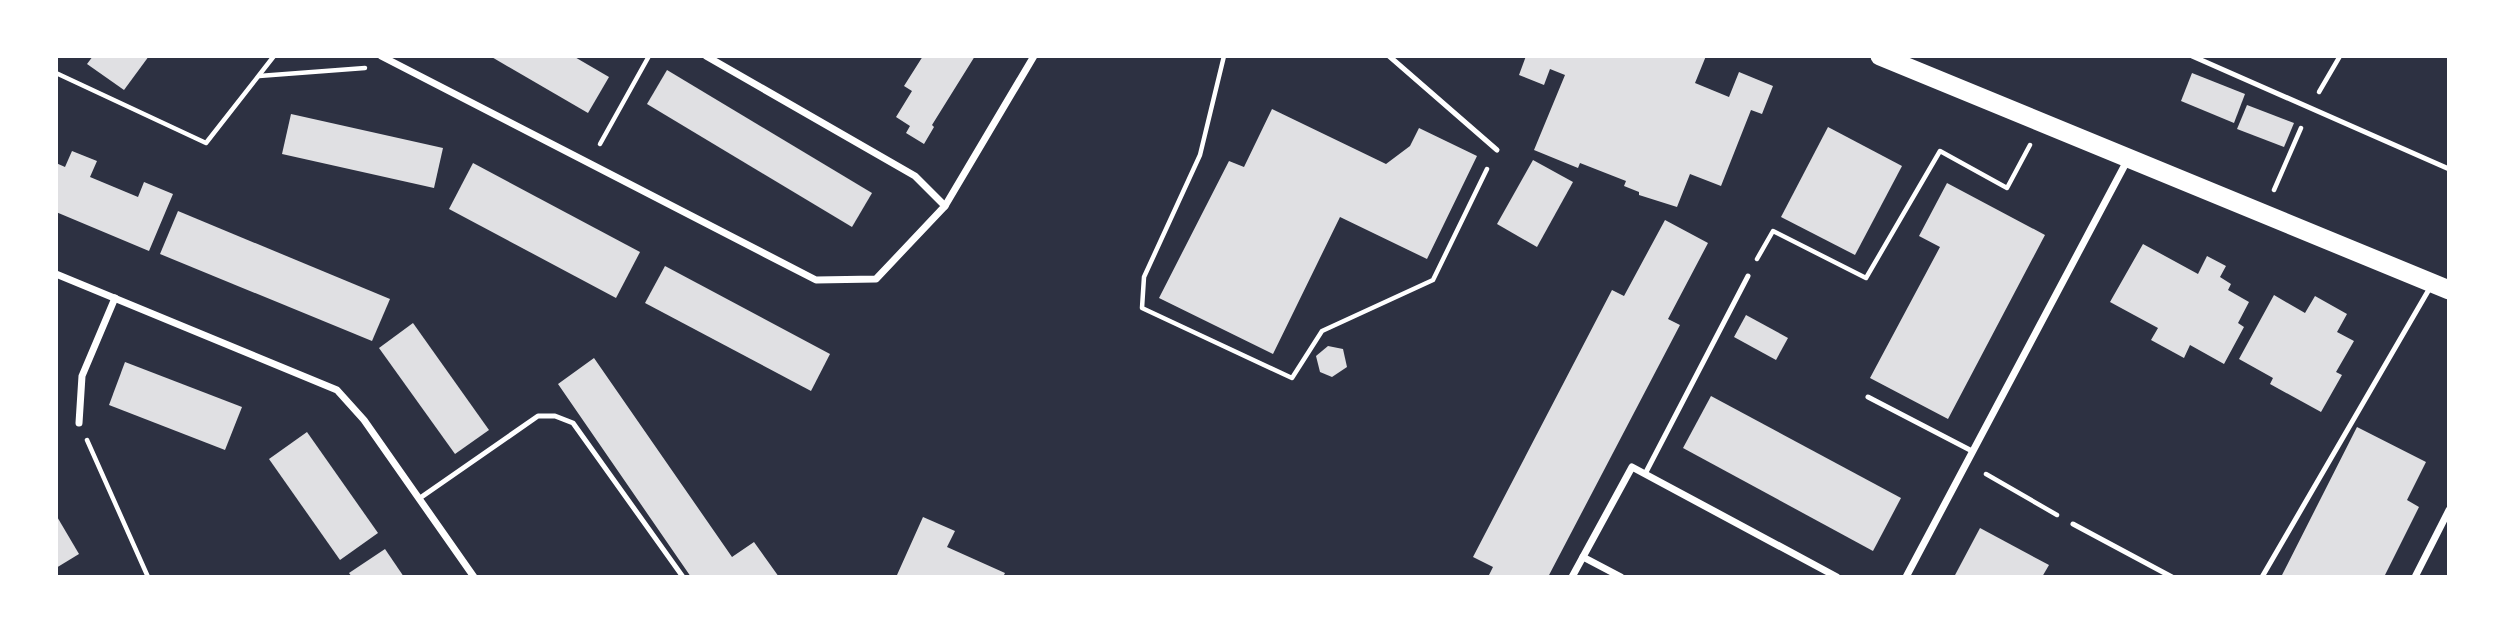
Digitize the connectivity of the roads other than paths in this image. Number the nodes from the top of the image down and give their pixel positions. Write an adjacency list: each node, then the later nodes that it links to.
1 (381, 56): 10 (street)
2 (706, 56): 10 (street)
3 (1034, 56): 10 (street)
4 (1389, 56): 7 (lane)
5 (1880, 56): 8 (highway)
6 (2192, 56): 9 (lane)
7 (1497, 149)
8 (2128, 159): 13 (highway); 17 (street)
9 (2449, 169)
10 (945, 206)
11 (56, 274): 14 (street)
12 (1748, 276): 18 (lane)
13 (2441, 286): 30 (lane)
14 (115, 298): 16 (street); 19 (street)
15 (1868, 397): 17 (lane)
16 (79, 423)
17 (1972, 451): 28 (street)
18 (1645, 474): 22 (street); 27 (street)
19 (420, 498): 23 (street); 24 (lane)
20 (2449, 510): 31 (street)
21 (2073, 524): 29 (lane)
22 (1583, 557): 25 (street); 26 (street)
23 (474, 577)
24 (682, 577)
25 (1572, 577)
26 (1621, 577)
27 (1837, 577)
28 (1906, 577)
29 (2172, 577)
30 (2262, 577)
31 (2415, 577)

